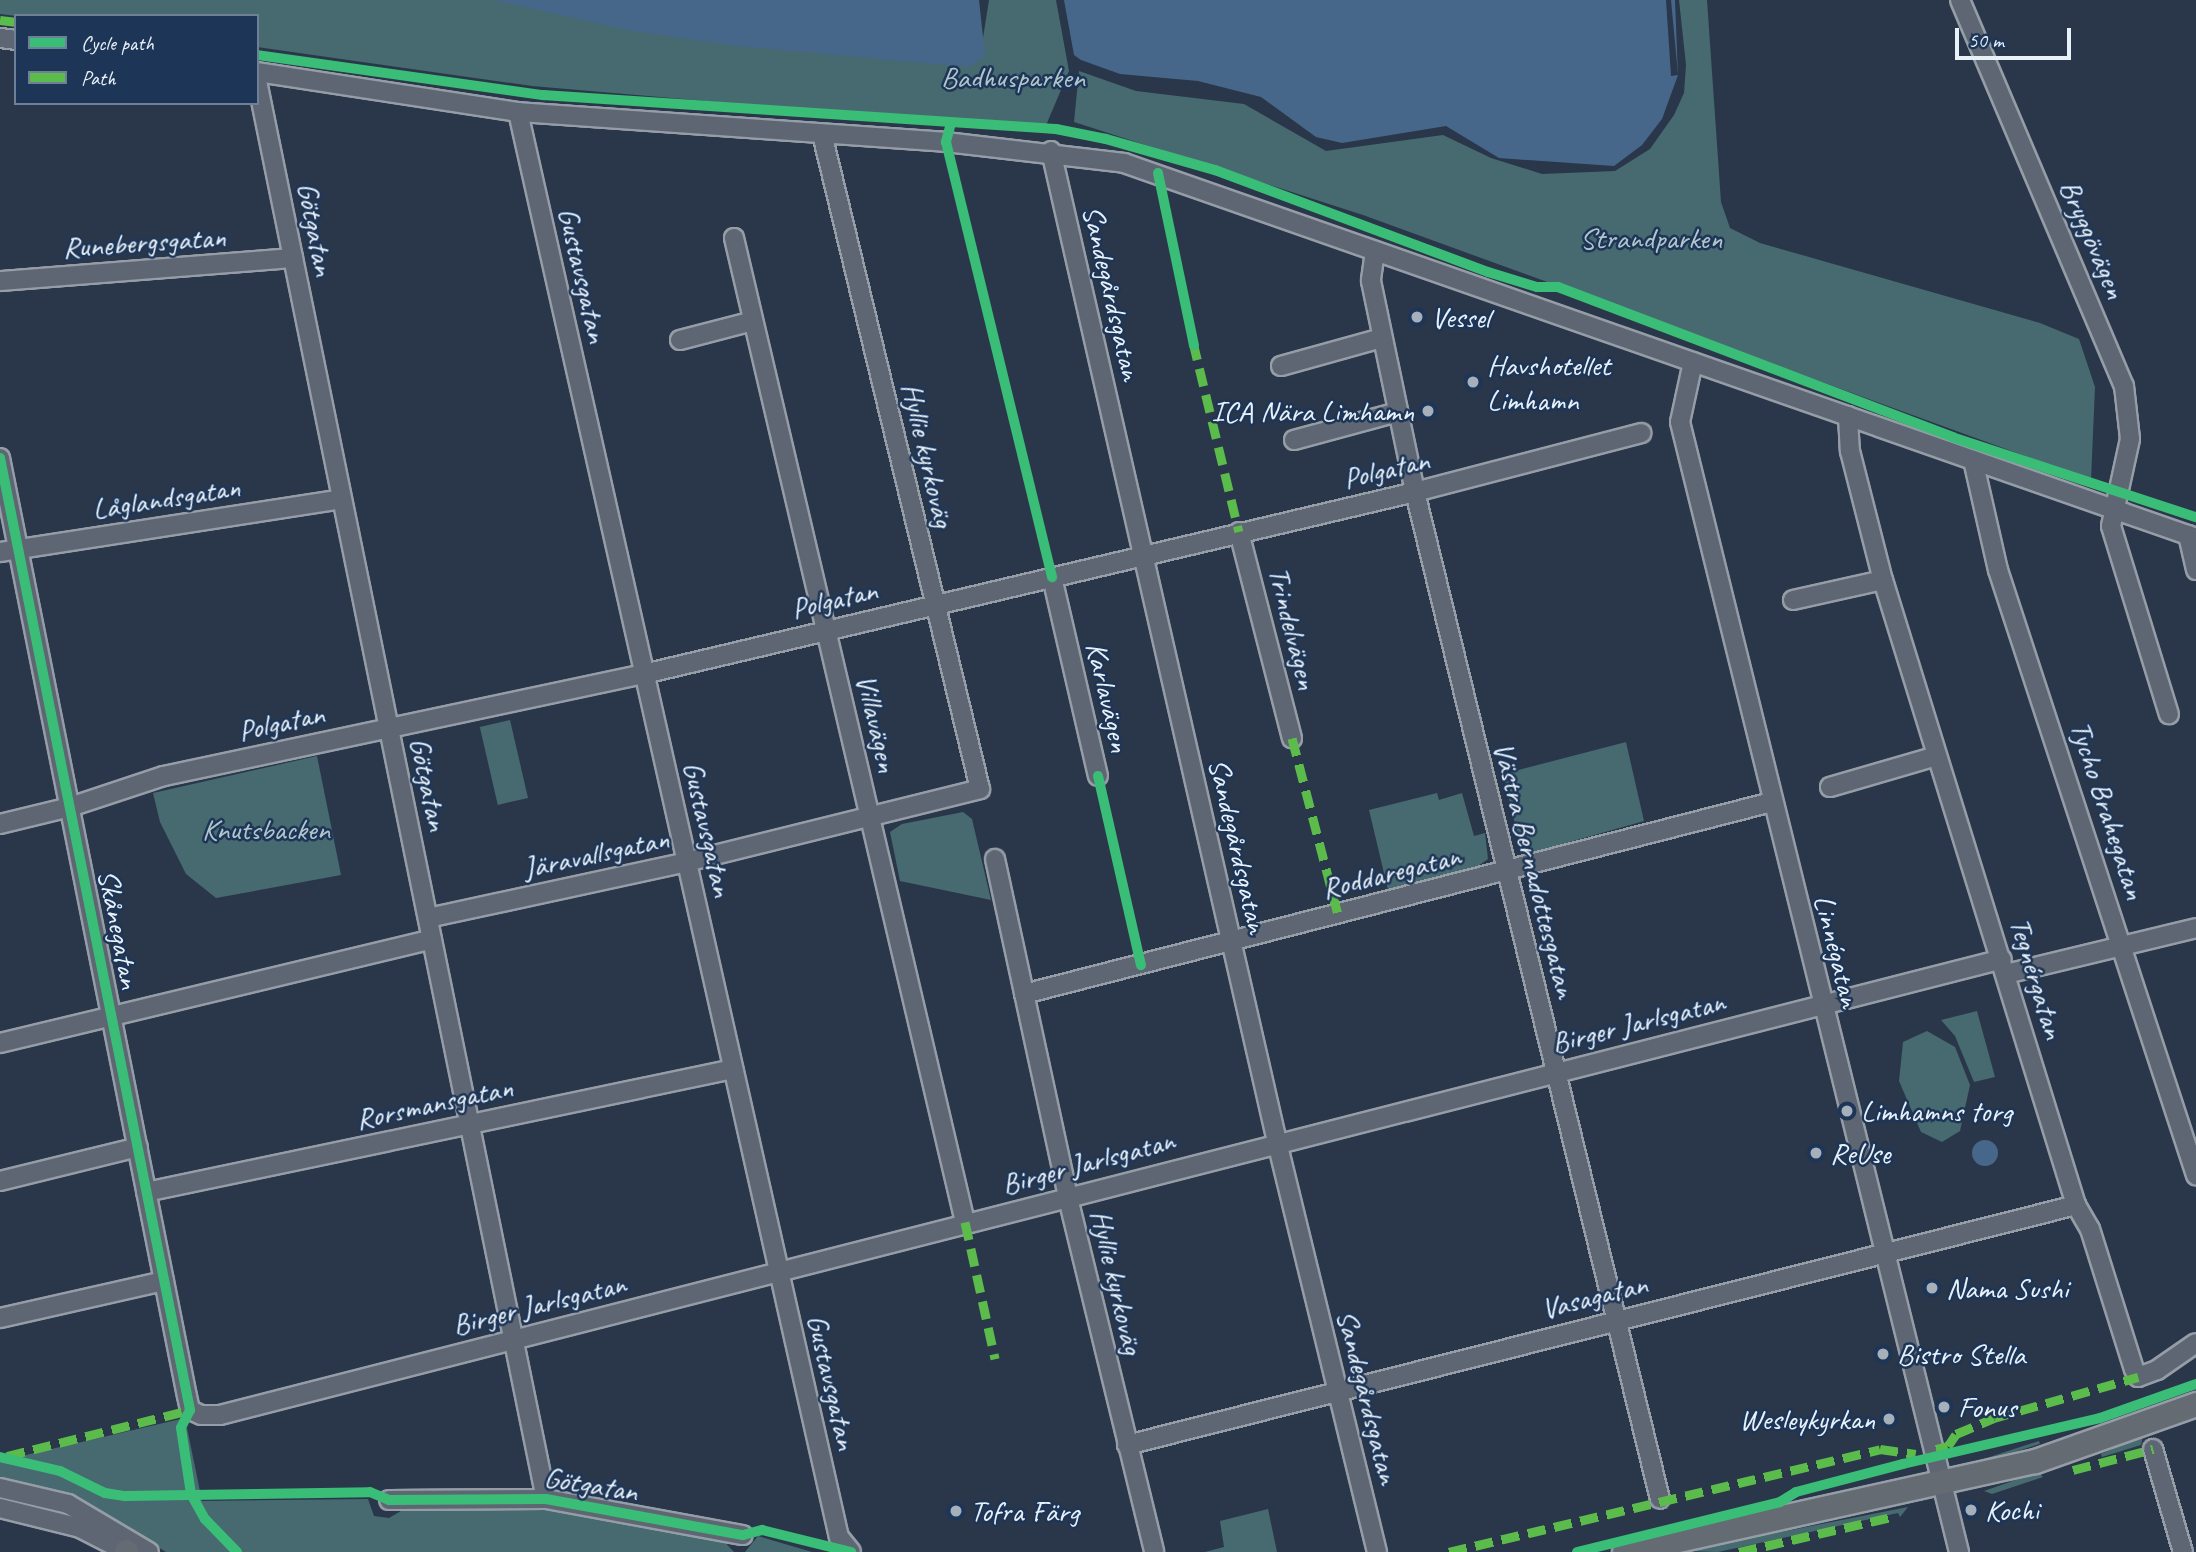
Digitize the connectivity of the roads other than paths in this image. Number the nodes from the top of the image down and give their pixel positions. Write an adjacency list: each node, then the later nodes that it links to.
1 (1960, 0): 24 (street, Bryggövägen)
2 (259, 72): 4 (street)
3 (259, 91): 9 (street, Götgatan)
4 (518, 112): 5 (street); 36 (street, Gustavsgatan)
5 (822, 134): 6 (street); 34 (street, Hyllie kyrkoväg)
6 (1051, 151): 8 (street); 29 (street, Sandegårdsgatan)
7 (734, 238): 11 (street, Villavägen)
8 (1375, 251): 12 (street, Västra Bernadottesgatan); 14 (street)
9 (293, 258): 10 (street, Runebergsgatan); 23 (street, Götgatan)
10 (0, 281)
11 (753, 321): 13 (street); 35 (street, Villavägen)
12 (1382, 338): 15 (street); 16 (street, Västra Bernadottesgatan)
13 (680, 340)
14 (1693, 362): 17 (street); 44 (street, Linnégatan)
15 (1280, 366)
16 (1398, 412): 19 (street); 22 (street, Västra Bernadottesgatan)
17 (1848, 416): 21 (street); 32 (street, Tegnérgatan)
18 (1642, 433): 22 (street, Polgatan)
19 (1294, 440)
20 (0, 458): 27 (street, Skånegatan)
21 (1973, 460): 24 (street); 55 (street, Tycho Brahegatan)
22 (1415, 492): 25 (street, Polgatan); 50 (street, Västra Bernadottesgatan)
23 (341, 499): 27 (street, Låglandsgatan); 38 (street, Götgatan)
24 (2115, 508): 26 (street); 37 (street, Bryggövägen)
25 (1239, 532): 29 (street, Polgatan); 39 (street, Trindelvägen)
26 (2192, 537): 30 (street)
27 (18, 549): 28 (street, Låglandsgatan); 45 (street, Skånegatan)
28 (0, 552)
29 (1142, 556): 31 (street, Polgatan); 54 (street, Sandegårdsgatan)
30 (2196, 570)
31 (1052, 577): 34 (street, Polgatan); 41 (street, Karlavägen)
32 (1883, 580): 33 (street); 40 (street, Tegnérgatan)
33 (1793, 600)
34 (933, 605): 35 (street, Polgatan); 43 (street, Hyllie kyrkoväg)
35 (826, 630): 36 (street, Polgatan); 46 (street, Villavägen)
36 (644, 674): 38 (street, Polgatan); 49 (street, Gustavsgatan)
37 (2169, 714)
38 (389, 727): 45 (street, Polgatan); 51 (street, Götgatan)
39 (1292, 738)
40 (1937, 756): 42 (street); 56 (street, Tegnérgatan)
41 (1098, 776)
42 (1830, 787)
43 (980, 789): 46 (street, Järavallsgatan)
44 (1772, 802): 50 (street, Roddaregatan); 58 (street, Linnégatan)
45 (70, 807): 47 (street, Polgatan); 59 (street, Skånegatan)
46 (871, 818): 49 (street, Järavallsgatan); 71 (street, Villavägen)
47 (0, 824)
48 (995, 859): 57 (street, Hyllie kyrkoväg)
49 (687, 862): 51 (street, Järavallsgatan); 61 (street, Gustavsgatan)
50 (1506, 872): 54 (street, Roddaregatan); 62 (street, Västra Bernadottesgatan)
51 (428, 918): 53 (street, Götgatan)
52 (2196, 928): 55 (street, Birger Jarlsgatan)
53 (432, 939): 59 (street); 63 (street, Götgatan)
54 (1232, 941): 57 (street, Roddaregatan); 64 (street, Sandegårdsgatan)
55 (2123, 948): 56 (street, Birger Jarlsgatan); 66 (street, Tycho Brahegatan)
56 (2004, 967): 58 (street, Birger Jarlsgatan); 70 (street, Tegnérgatan)
57 (1024, 994): 69 (street, Hyllie kyrkoväg)
58 (1822, 1005): 62 (street, Birger Jarlsgatan); 72 (street, Linnégatan)
59 (111, 1017): 60 (street); 65 (street, Skånegatan)
60 (0, 1043)
61 (733, 1069): 63 (street, Rorsmansgatan); 73 (street, Gustavsgatan)
62 (1555, 1072): 64 (street, Birger Jarlsgatan); 76 (street, Västra Bernadottesgatan)
63 (470, 1124): 68 (street, Rorsmansgatan); 77 (street, Götgatan)
64 (1277, 1142): 69 (street, Birger Jarlsgatan); 79 (street, Sandegårdsgatan)
65 (138, 1147): 67 (street); 68 (street, Skånegatan)
66 (2196, 1175)
67 (0, 1181)
68 (146, 1192): 74 (street, Skånegatan)
69 (1068, 1198): 71 (street, Birger Jarlsgatan); 82 (street, Hyllie kyrkoväg)
70 (2076, 1205): 72 (street, Vasagatan); 78 (street, Tegnérgatan)
71 (965, 1222): 73 (street, Birger Jarlsgatan)
72 (1882, 1252): 76 (street, Vasagatan); 84 (street, Linnégatan)
73 (779, 1271): 77 (street, Birger Jarlsgatan); 93 (street, Gustavsgatan)
74 (164, 1281): 75 (street); 81 (street, Skånegatan)
75 (0, 1318)
76 (1615, 1319): 79 (street, Vasagatan); 87 (street, Västra Bernadottesgatan)
77 (514, 1339): 81 (street, Birger Jarlsgatan); 86 (street, Götgatan)
78 (2196, 1343)
79 (1336, 1389): 82 (street, Vasagatan); 95 (street, Sandegårdsgatan)
80 (2196, 1404): 84 (main road)
81 (190, 1410)
82 (1127, 1445): 94 (street, Hyllie kyrkoväg)
83 (2153, 1449): 98 (street)
84 (1941, 1484): 96 (main road); 97 (street, Linnégatan)
85 (0, 1488): 92 (street)
86 (547, 1499): 88 (street, Götgatan); 90 (street, Götgatan)
87 (1660, 1499)
88 (389, 1500)
89 (0, 1508): 91 (street)
90 (743, 1535)
91 (127, 1552)
92 (149, 1552)
93 (851, 1552)
94 (1154, 1552)
95 (1377, 1552)
96 (1623, 1552)
97 (1959, 1552)
98 (2183, 1552)

